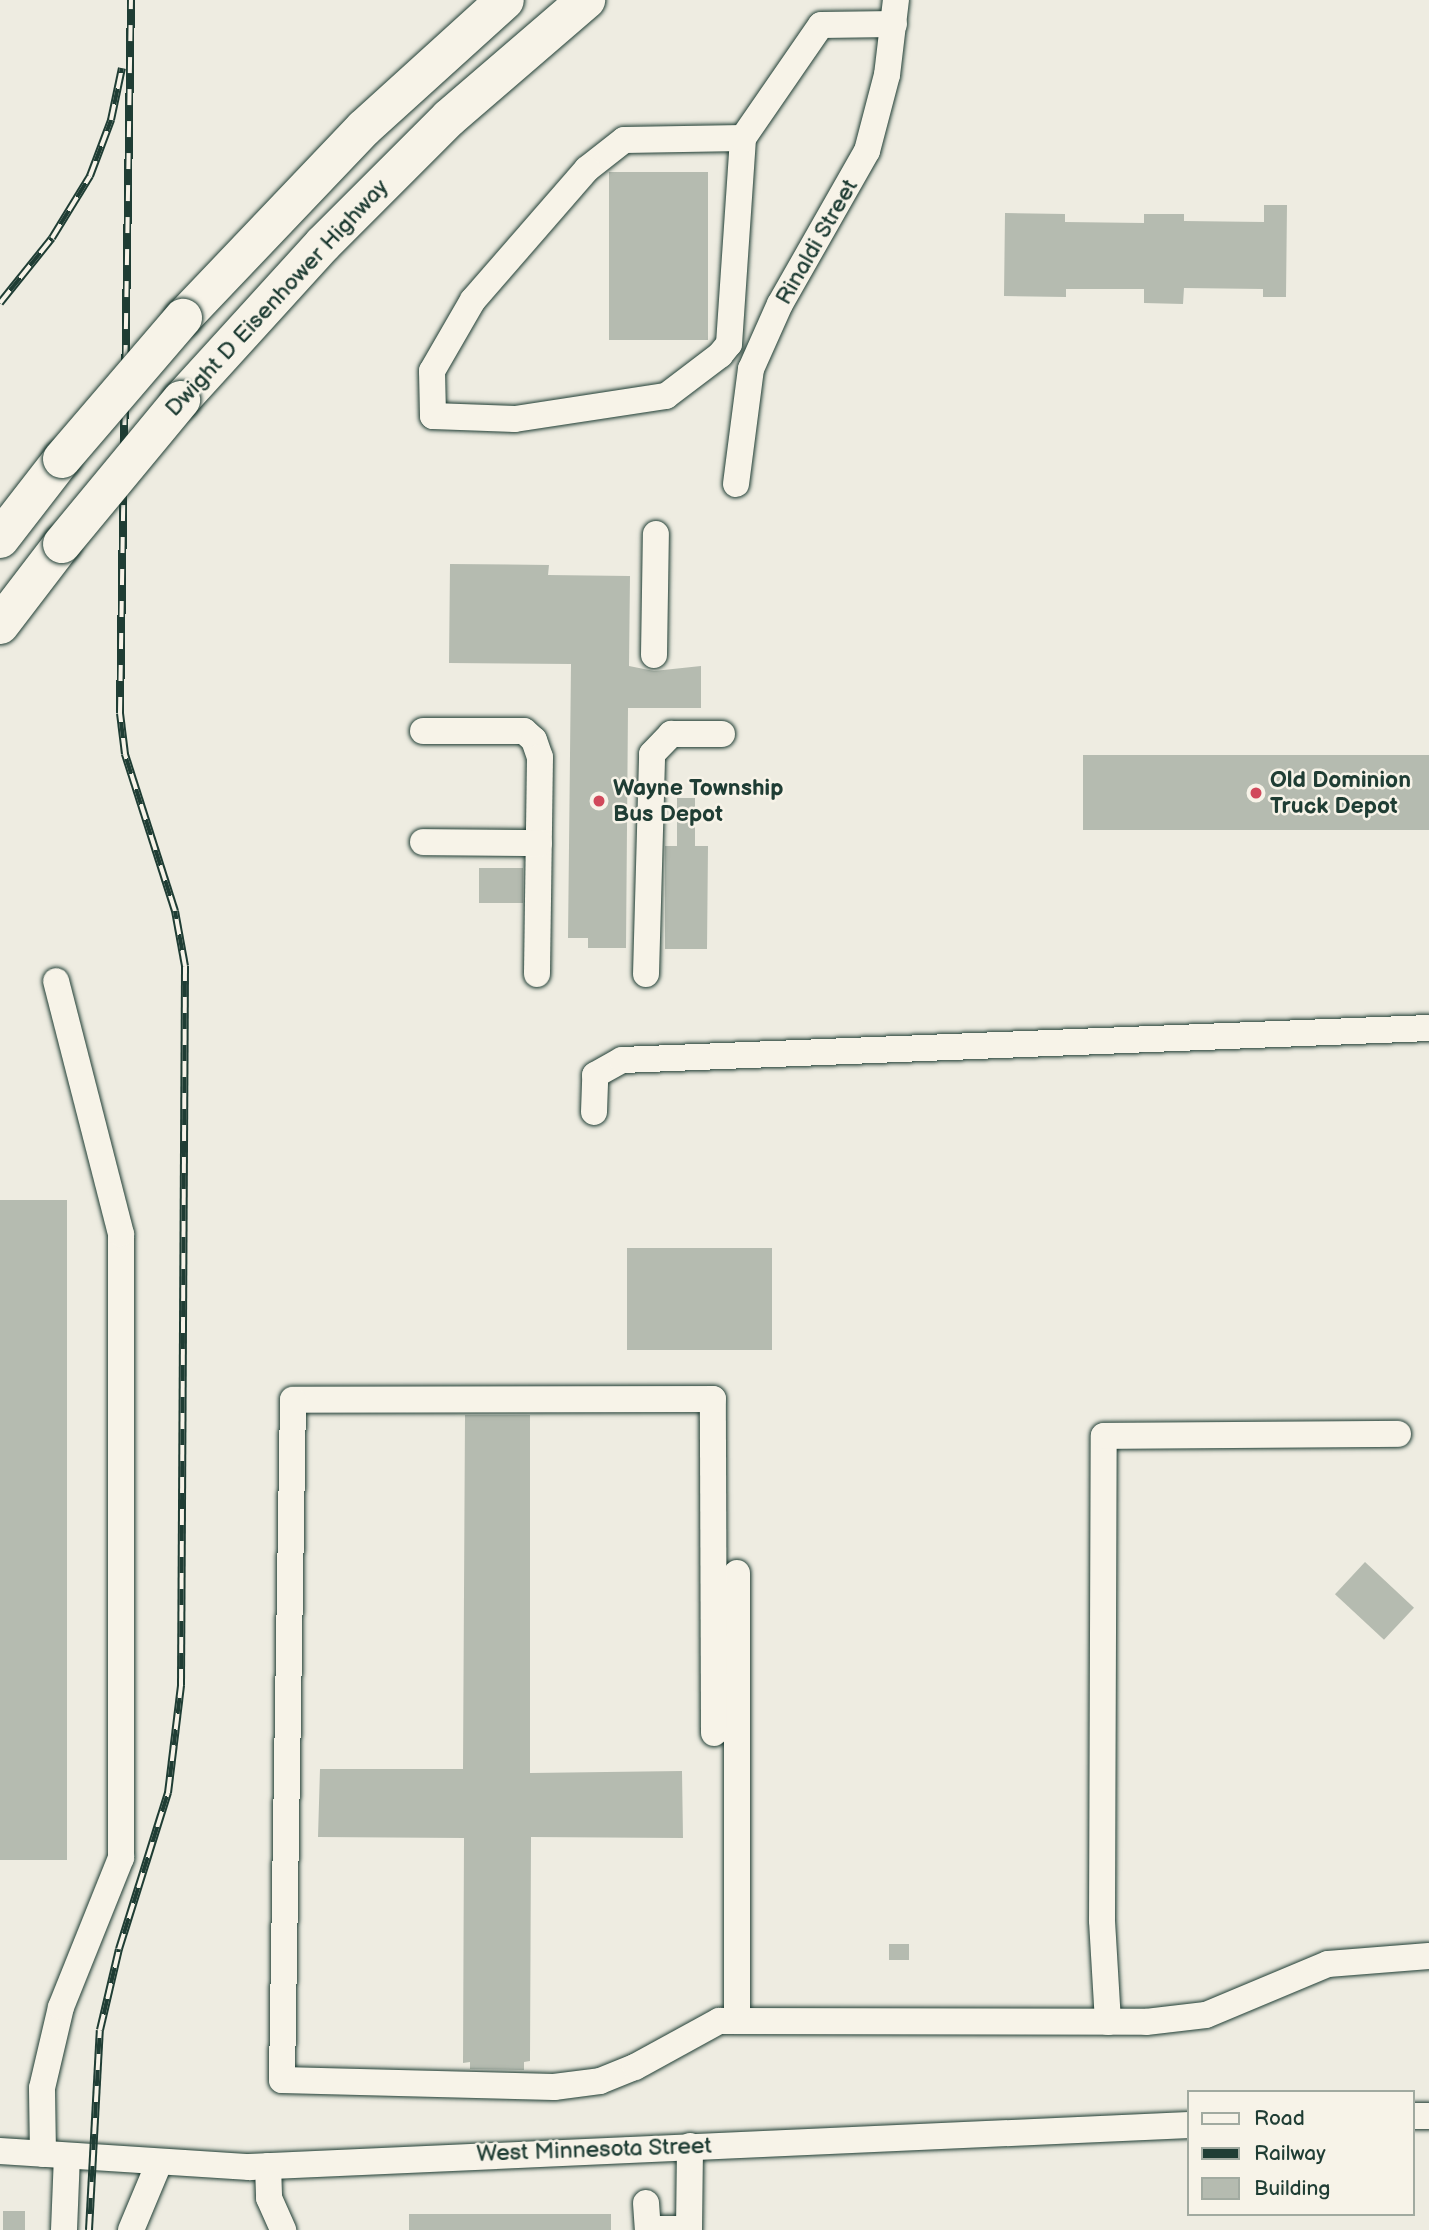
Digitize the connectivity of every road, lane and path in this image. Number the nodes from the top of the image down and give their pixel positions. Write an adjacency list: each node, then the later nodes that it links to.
1 (581, 4): 10 (highway, Dwight D Eisenhower Highway, bridge)
2 (498, 6): 9 (highway, bridge)
3 (895, 12): 4 (street); 6 (street, Rinaldi Street)
4 (743, 138): 5 (street); 5 (street)
5 (729, 344): 6 (street)
6 (755, 359): 7 (street, Rinaldi Street)
7 (736, 484)
8 (656, 534): 11 (street)
9 (0, 539)
10 (0, 625)
11 (654, 655)
12 (423, 732): 15 (street)
13 (722, 734): 17 (street)
14 (423, 842): 15 (street)
15 (539, 844): 16 (street)
16 (537, 974)
17 (646, 974)
18 (56, 981): 30 (street)
19 (1429, 1028): 20 (street)
20 (594, 1112)
21 (1398, 1434): 26 (street)
22 (737, 1573): 25 (street)
23 (714, 1733): 25 (street)
24 (1429, 1956): 26 (street)
25 (737, 2021): 26 (street)
26 (1108, 2022)
27 (1188, 2125): 28 (street, West Minnesota Street)
28 (690, 2146): 32 (street, West Minnesota Street); 38 (street)
29 (0, 2151): 30 (street, West Minnesota Street)
30 (55, 2155): 31 (street, West Minnesota Street); 34 (street)
31 (159, 2163): 32 (street, West Minnesota Street); 35 (street)
32 (268, 2166): 36 (street)
33 (646, 2203): 37 (street)
34 (64, 2230)
35 (131, 2230)
36 (283, 2230)
37 (648, 2230): 38 (street)
38 (689, 2230)

